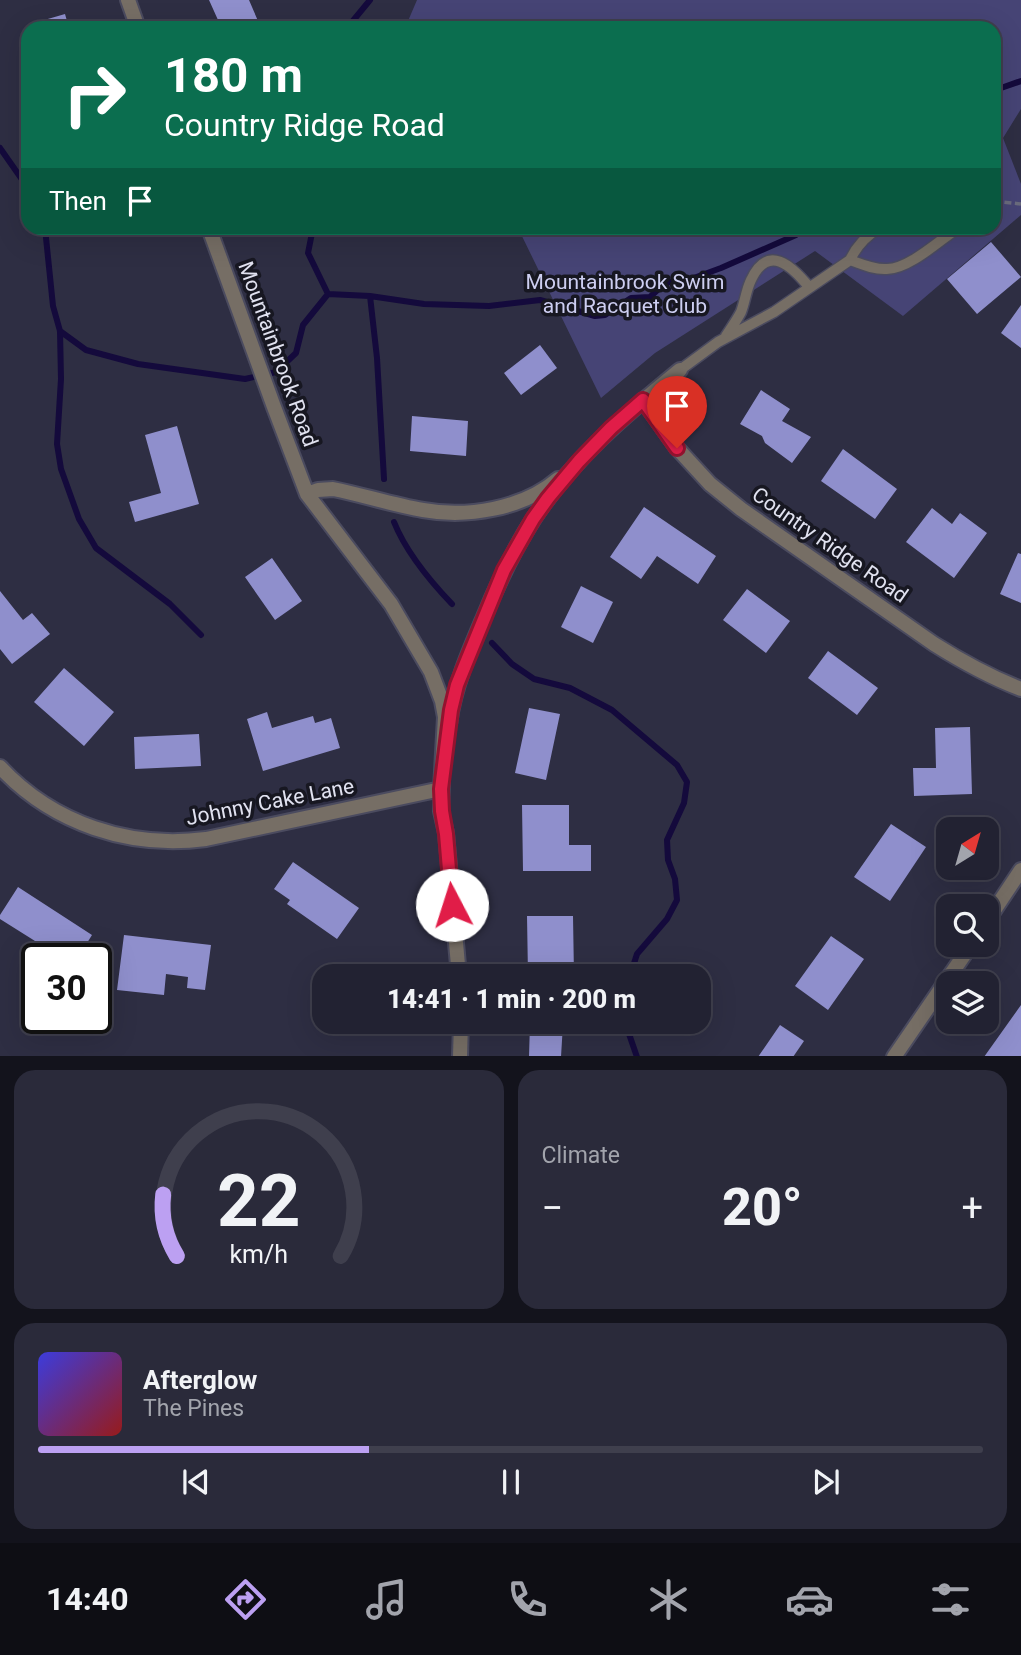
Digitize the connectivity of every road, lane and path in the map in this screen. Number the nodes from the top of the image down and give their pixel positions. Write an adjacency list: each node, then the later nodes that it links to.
1 (128, 0): 2 (street)
2 (136, 21)
3 (1001, 202): 4 (path)
4 (1021, 204)
5 (212, 235): 14 (street, Mountainbrook Road)
6 (870, 235): 8 (lane)
7 (948, 235): 8 (lane)
8 (850, 260): 9 (lane)
9 (809, 288): 10 (lane); 10 (lane)
10 (725, 338): 11 (lane)
11 (680, 370): 12 (street)
12 (643, 400): 13 (street); 15 (street, Country Ridge Road)
13 (579, 461): 14 (street); 17 (street)
14 (307, 494): 17 (street, Mountainbrook Road)
15 (1021, 689)
16 (0, 767): 17 (street, Johnny Cake Lane)
17 (441, 789): 21 (street)
18 (1021, 870): 19 (street)
19 (999, 904)
20 (963, 957): 24 (street)
21 (458, 964)
22 (461, 1034): 23 (street)
23 (460, 1056)
24 (894, 1056)

